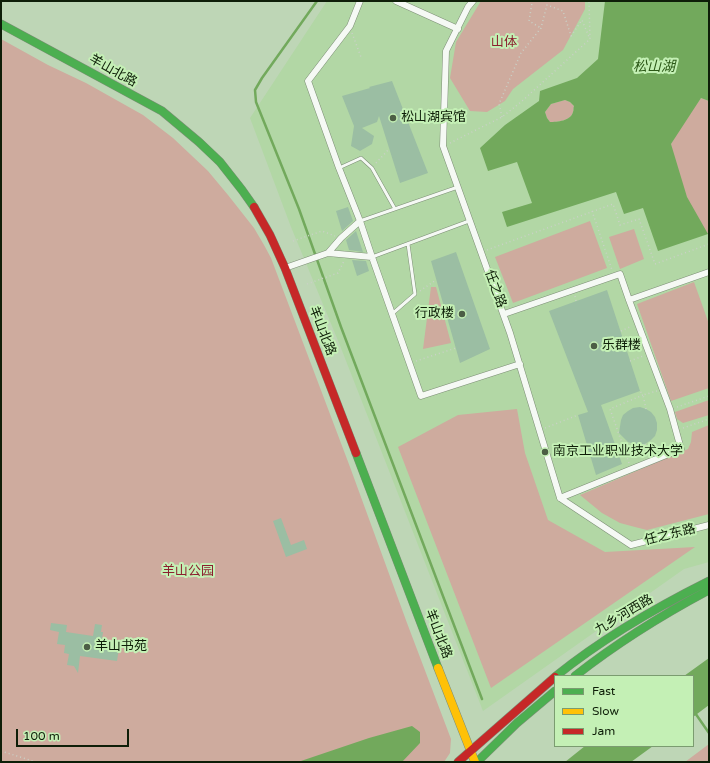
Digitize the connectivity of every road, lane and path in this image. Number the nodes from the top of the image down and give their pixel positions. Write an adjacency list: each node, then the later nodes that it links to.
1 (360, 1): 7 (street)
2 (396, 1): 8 (street)
3 (473, 1): 8 (street, 任之路)
4 (530, 1): 9 (path)
5 (589, 1): 10 (path)
6 (1, 24): 30 (street, 羊山北路)
7 (350, 26): 11 (path); 15 (street)
8 (458, 28): 13 (street, 任之路)
9 (541, 28): 10 (path); 12 (path)
10 (590, 39): 12 (path)
11 (361, 57)
12 (502, 118): 13 (path)
13 (443, 146): 17 (street, 任之路)
14 (389, 149): 16 (path)
15 (339, 168): 16 (lane); 20 (street)
16 (372, 168): 18 (lane)
17 (458, 187): 18 (lane); 21 (street, 任之路)
18 (395, 209): 20 (lane)
19 (592, 211): 25 (path); 26 (path); 32 (path)
20 (360, 221): 22 (street); 29 (street)
21 (470, 221): 24 (lane); 26 (street, 任之路)
22 (341, 238): 23 (path); 27 (street)
23 (293, 241)
24 (408, 244): 29 (lane); 35 (lane)
25 (709, 244)
26 (481, 252): 38 (street, 任之路)
27 (328, 253): 28 (street); 30 (street)
28 (347, 254): 29 (street); 34 (path)
29 (372, 257): 37 (street)
30 (285, 268): 67 (street, 羊山北路)
31 (709, 272): 36 (street)
32 (614, 276): 36 (street); 38 (street)
33 (436, 280): 35 (path)
34 (307, 284)
35 (415, 294): 37 (lane)
36 (629, 300): 39 (street)
37 (392, 314): 44 (street)
38 (504, 314): 45 (street, 任之路)
39 (638, 324): 40 (path); 42 (street)
40 (620, 331)
41 (456, 348): 44 (path)
42 (649, 354): 43 (path); 46 (street)
43 (630, 361)
44 (409, 363): 45 (street)
45 (520, 364): 54 (street, 任之路)
46 (662, 389): 48 (path); 51 (street)
47 (640, 391): 48 (path)
48 (643, 395): 50 (path); 58 (path)
49 (709, 396): 51 (path)
50 (646, 409)
51 (670, 409): 55 (street)
52 (578, 415): 54 (path)
53 (709, 419): 55 (path)
54 (540, 431): 59 (street, 任之路)
55 (676, 431): 57 (street)
56 (646, 444): 57 (path)
57 (652, 461): 58 (street)
58 (631, 469): 59 (street)
59 (560, 498): 60 (street, 任之东路)
60 (709, 525)
61 (709, 581): 63 (street, 九乡河西路)
62 (709, 590): 64 (street, 九乡河西路)
63 (557, 675)
64 (575, 675)
65 (554, 678): 67 (street, 九乡河西路)
66 (554, 692): 71 (street)
67 (471, 750): 70 (street, 九乡河西路); 71 (street, 羊山北路)
68 (1, 751): 69 (path)
69 (36, 762)
70 (458, 762)
71 (476, 762)

